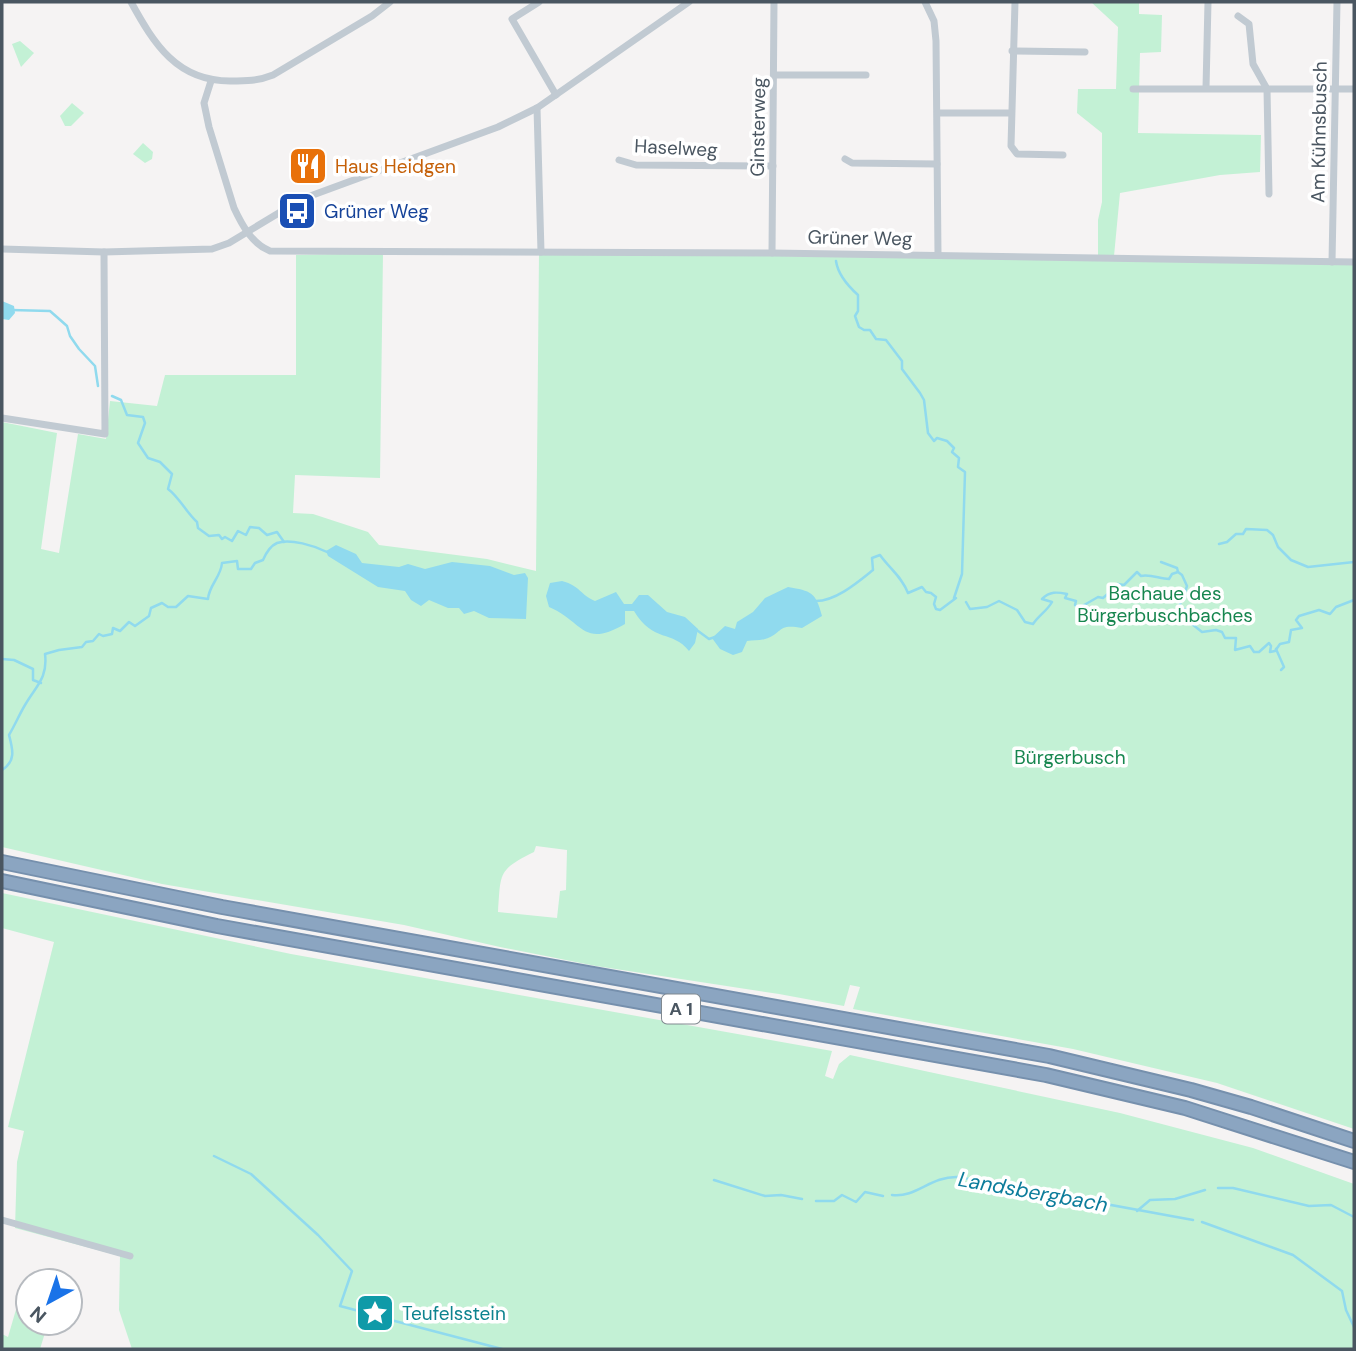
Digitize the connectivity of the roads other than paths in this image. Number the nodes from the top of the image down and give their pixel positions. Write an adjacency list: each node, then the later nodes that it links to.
1 (131, 2): 16 (street)
2 (390, 2): 16 (street)
3 (539, 2): 22 (street)
4 (689, 2): 10 (street)
5 (774, 2): 14 (street, Ginsterweg)
6 (925, 2): 24 (street)
7 (1015, 2): 12 (street)
8 (1208, 2): 17 (street)
9 (1337, 2): 20 (street, Am Kühnsbusch)
10 (679, 5): 22 (street)
11 (1238, 16): 19 (street)
12 (1012, 51): 13 (street); 25 (street)
13 (1085, 51)
14 (774, 75): 15 (street); 30 (street, Ginsterweg)
15 (866, 75)
16 (211, 81): 32 (street)
17 (1206, 88): 18 (street); 19 (street)
18 (1133, 89)
19 (1267, 89): 20 (street); 31 (street)
20 (1335, 89): 21 (street); 38 (street, Am Kühnsbusch)
21 (1354, 89)
22 (556, 95): 23 (street)
23 (537, 108): 32 (street); 35 (street)
24 (938, 113): 25 (street); 29 (street)
25 (1011, 113): 26 (street)
26 (1063, 155)
27 (845, 159): 29 (street)
28 (619, 160): 30 (street, Haselweg)
29 (937, 164): 37 (street)
30 (773, 166): 36 (street, Ginsterweg)
31 (1269, 194)
32 (247, 232): 34 (street); 35 (street, Grüner Weg)
33 (2, 249): 34 (street)
34 (104, 252): 40 (street)
35 (541, 252): 36 (street, Grüner Weg)
36 (772, 253): 37 (street, Grüner Weg)
37 (938, 255): 38 (street, Grüner Weg)
38 (1332, 262): 39 (street, Grüner Weg)
39 (1354, 262)
40 (2, 418)
41 (2, 862): 43 (highway, A 1)
42 (2, 881): 44 (highway, A 1)
43 (1354, 1141)
44 (1354, 1162)
45 (2, 1220): 46 (street)
46 (130, 1256)

